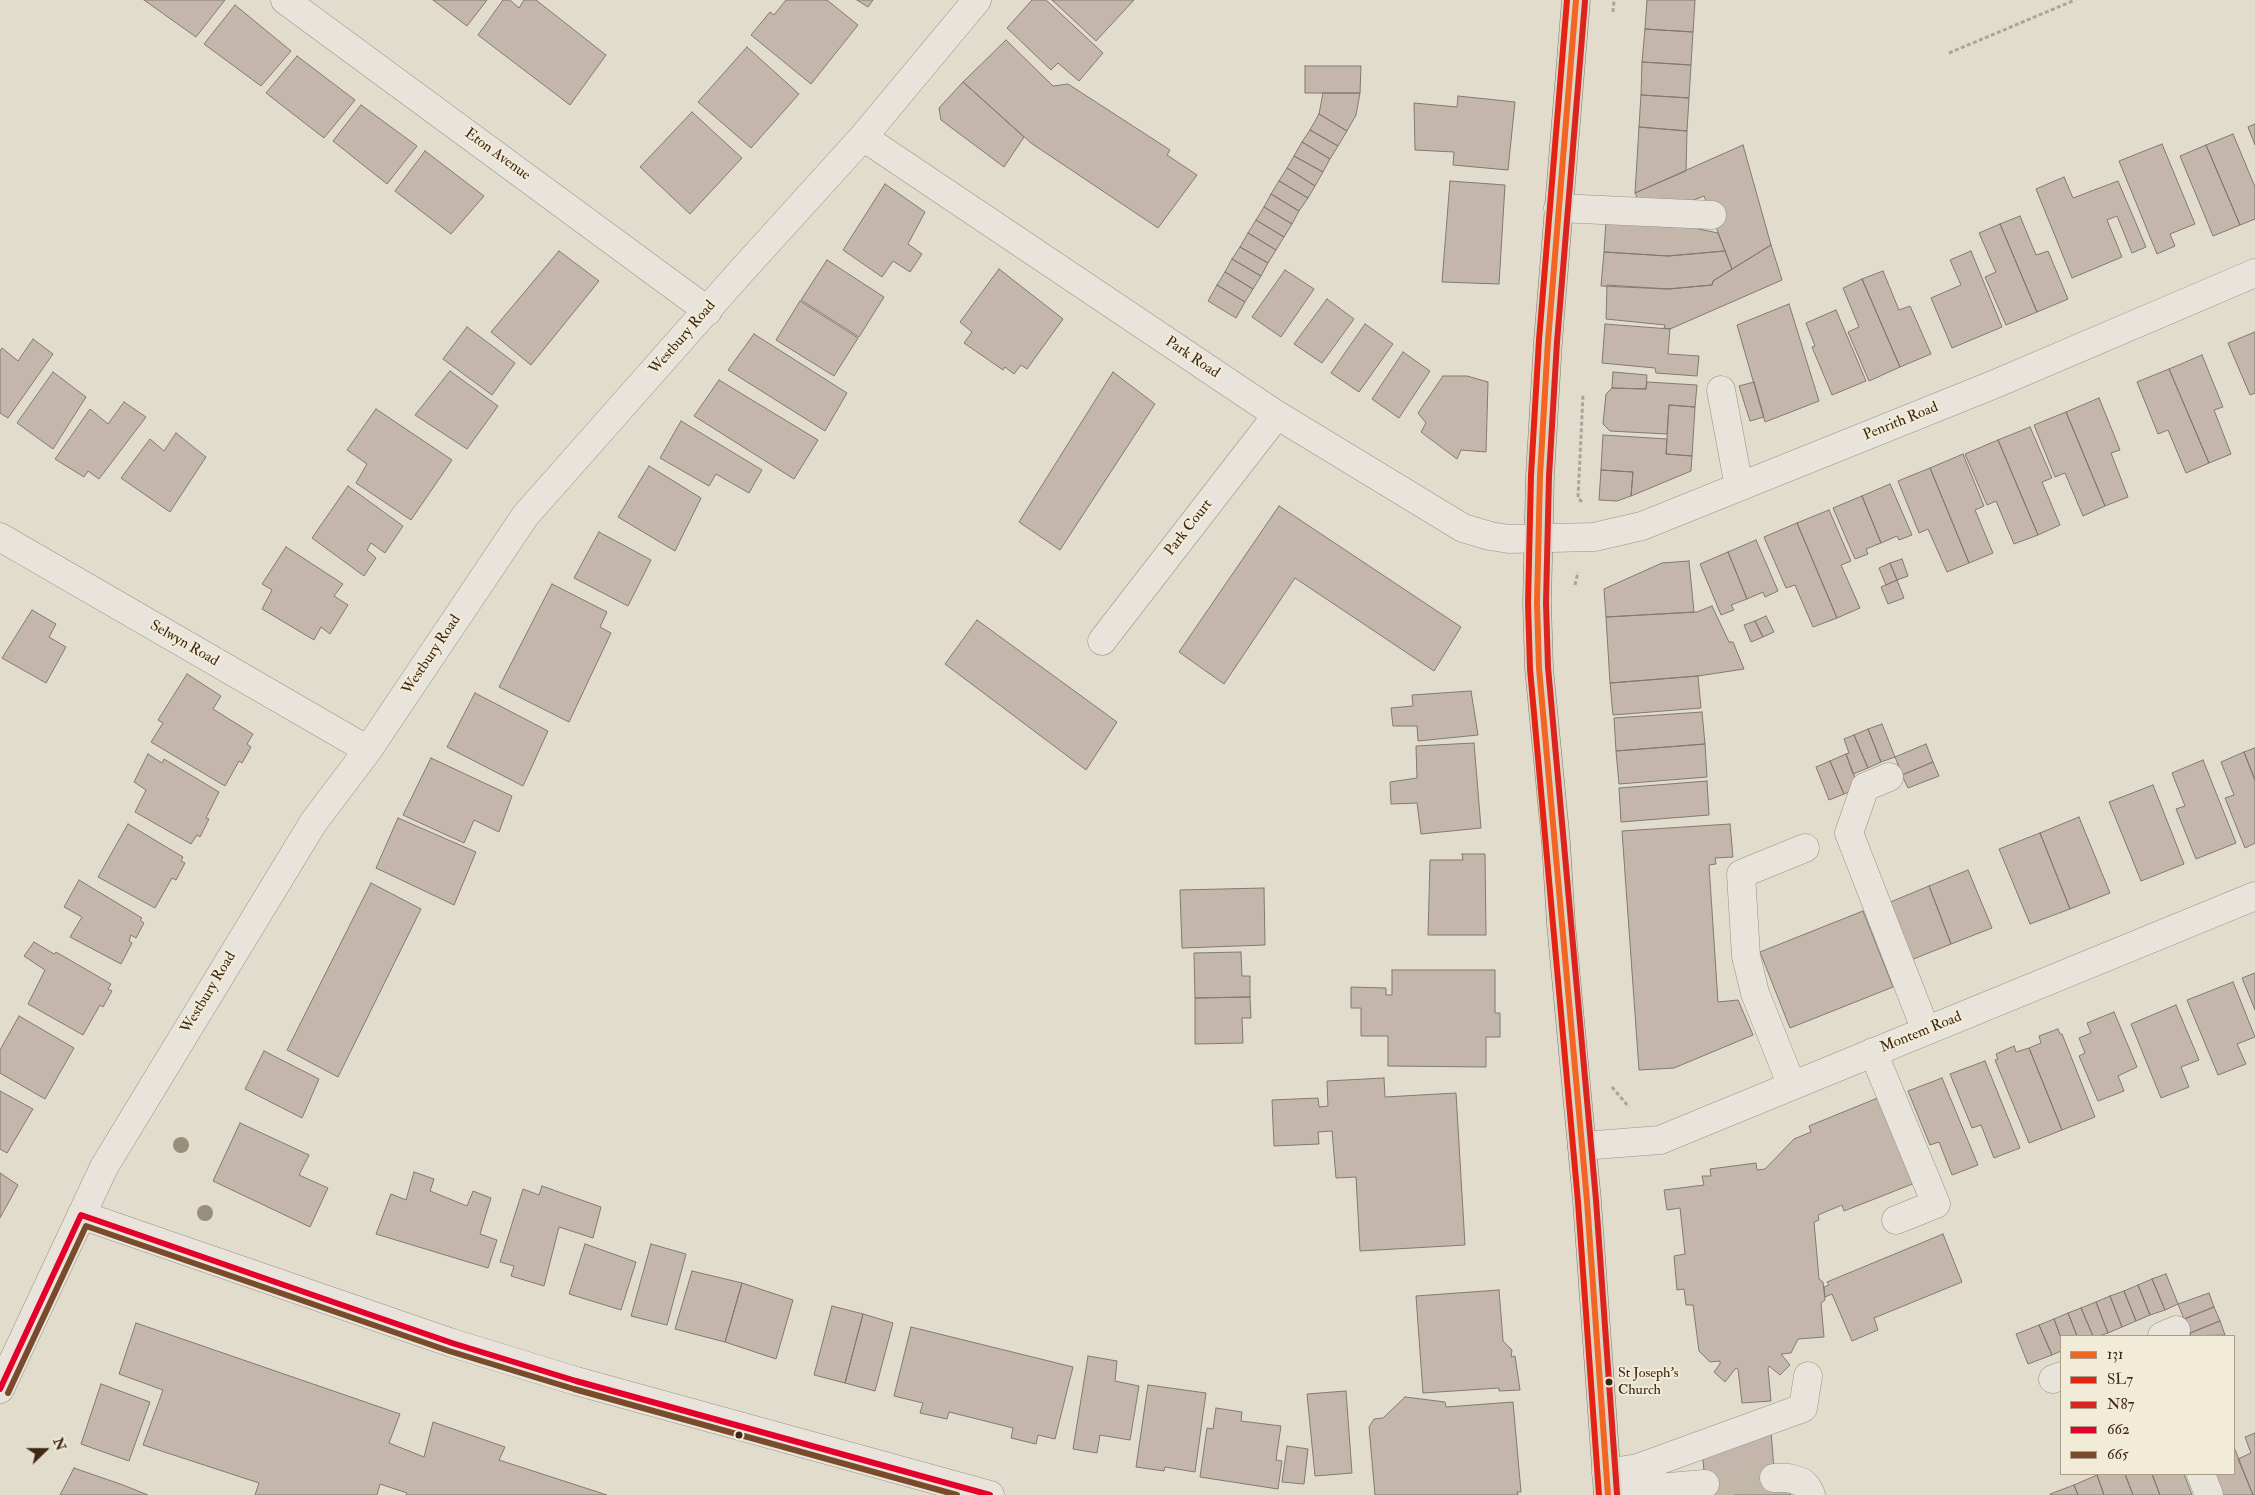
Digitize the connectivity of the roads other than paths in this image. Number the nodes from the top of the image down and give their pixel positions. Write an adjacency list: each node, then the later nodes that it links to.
1 (285, 0): 8 (street, Eton Avenue)
2 (977, 0): 4 (street, Westbury Road)
3 (1576, 0): 5 (main road)
4 (863, 137): 8 (street, Westbury Road); 10 (street, Park Road)
5 (1558, 208): 6 (street); 13 (main road)
6 (1712, 215)
7 (2255, 273): 11 (street, Penrith Road)
8 (708, 311): 15 (street, Westbury Road)
9 (1721, 390): 11 (street)
10 (1277, 415): 13 (street, Park Road); 14 (street, Park Court)
11 (1739, 487): 13 (street, Penrith Road)
12 (0, 537): 15 (street, Selwyn Road)
13 (1538, 538): 22 (main road)
14 (1102, 642)
15 (368, 750): 23 (street, Westbury Road)
16 (1890, 777): 19 (street)
17 (1805, 848): 21 (street)
18 (2255, 896): 19 (street, Montem Road)
19 (1926, 1031): 20 (street, Montem Road)
20 (1873, 1052): 21 (street, Montem Road); 24 (street)
21 (1792, 1086): 22 (street, Montem Road)
22 (1582, 1146): 30 (main road)
23 (80, 1215): 26 (street, Westbury Road); 31 (street)
24 (1896, 1220)
25 (1808, 1376): 30 (street)
26 (0, 1388)
27 (2200, 1475): 33 (street)
28 (1774, 1478): 32 (street)
29 (1705, 1484): 30 (street)
30 (1607, 1487)
31 (990, 1495)
32 (1811, 1495)
33 (2209, 1495)

